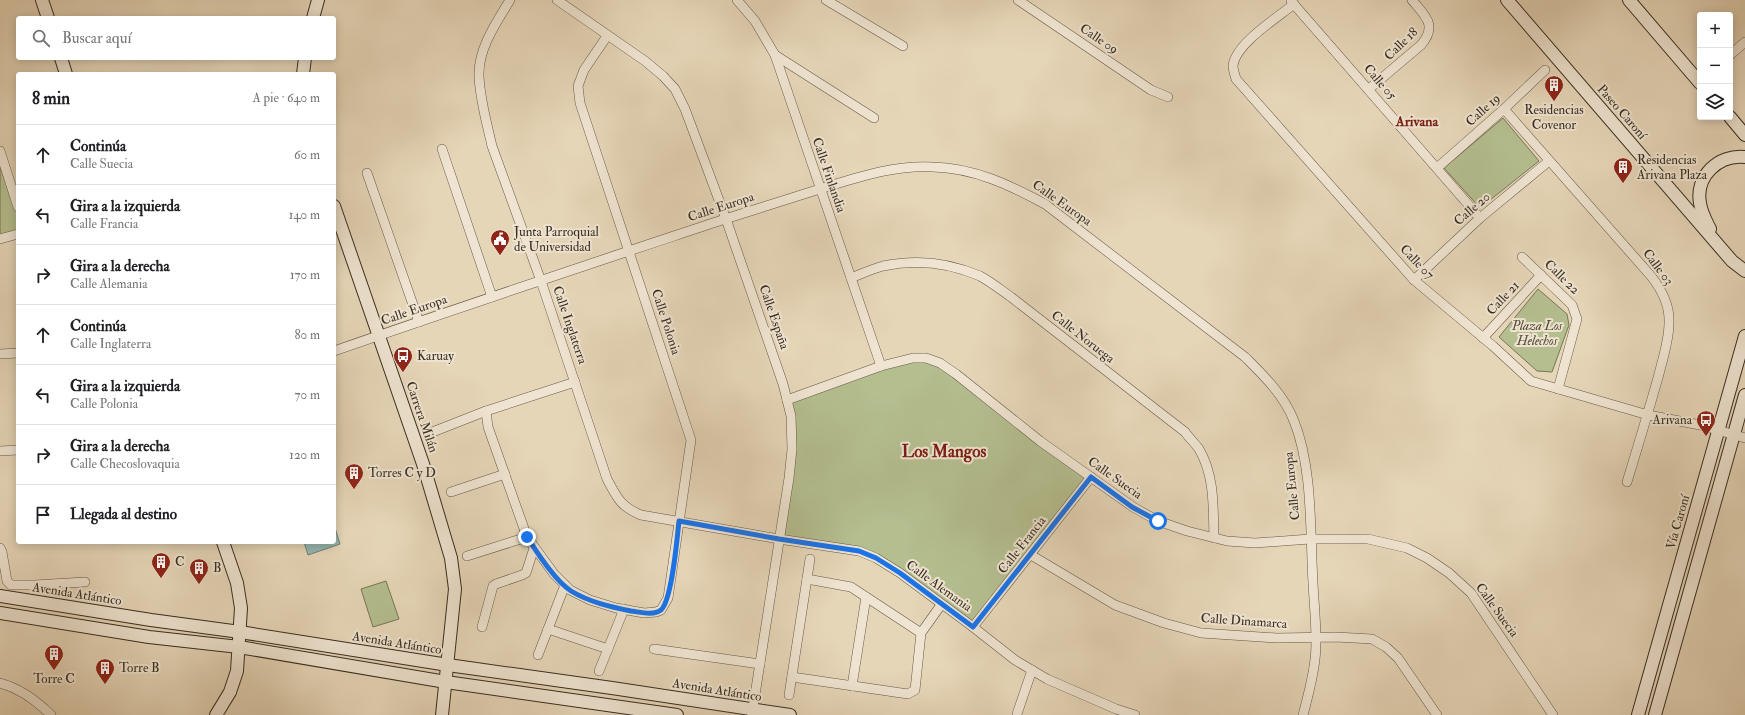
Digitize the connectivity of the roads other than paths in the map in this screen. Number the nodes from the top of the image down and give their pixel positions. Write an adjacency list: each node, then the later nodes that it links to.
1 (42, 0): 12 (main road)
2 (318, 0): 13 (main road)
3 (510, 0): 51 (street, Calle Inglaterra)
4 (557, 0): 14 (street, Calle España)
5 (737, 0): 18 (street, Calle Finlandia)
6 (826, 0): 16 (street)
7 (1018, 0): 26 (street, Calle 09)
8 (1412, 0): 25 (street, Calle 18)
9 (1507, 0): 46 (main road, Paseo Caroní)
10 (1629, 0): 24 (main road)
11 (1292, 2): 25 (street, Calle 05); 50 (street, Calle 07)
12 (47, 16)
13 (314, 16)
14 (607, 36): 41 (street, Calle España); 44 (street, Calle Polonia)
15 (1745, 42): 17 (street)
16 (903, 46)
17 (1733, 52)
18 (775, 55): 28 (street); 37 (street, Calle Finlandia)
19 (62, 60): 22 (main road)
20 (305, 60): 23 (main road)
21 (1545, 70): 27 (street, Calle 19)
22 (65, 72)
23 (304, 72)
24 (1697, 79)
25 (1369, 89): 35 (street, Calle 05)
26 (1168, 97)
27 (1504, 109): 34 (street, Calle 03); 35 (street, Calle 19)
28 (874, 118)
29 (1732, 120): 30 (main road)
30 (1745, 135)
31 (442, 149): 53 (street)
32 (0, 151): 38 (street)
33 (1745, 158): 46 (main road, Paseo Caroní)
34 (1549, 162): 40 (street, Calle 20); 67 (street, Calle 03)
35 (1437, 168): 40 (street, Calle 05)
36 (367, 173): 54 (street)
37 (820, 189): 41 (street, Calle Europa); 49 (street, Calle Finlandia); 81 (street, Calle Europa)
38 (16, 201)
39 (336, 212): 55 (main road, Carrera Milán)
40 (1480, 218): 50 (street, Calle 20)
41 (726, 219): 44 (street, Calle Europa); 65 (street, Calle España)
42 (16, 235): 43 (street)
43 (0, 239)
44 (629, 251): 51 (street, Calle Europa); 77 (street, Calle Polonia)
45 (1522, 257): 48 (street, Calle 22)
46 (1732, 261): 47 (main road, Paseo Caroní); 52 (main road)
47 (1745, 271)
48 (1541, 275): 57 (street, Calle 21); 63 (street, Calle 22)
49 (851, 278): 61 (street, Calle Finlandia); 79 (street, Calle Noruega)
50 (1414, 280): 57 (street, Calle 07)
51 (541, 281): 53 (street, Calle Europa); 62 (street, Calle Inglaterra)
52 (1745, 281)
53 (492, 297): 54 (street, Calle Europa)
54 (419, 322): 55 (street, Calle Europa)
55 (379, 336): 58 (street, Calle Europa); 107 (main road, Carrera Milán)
56 (1745, 336): 68 (main road, Vía Caroní)
57 (1483, 338): 63 (street, Calle 07)
58 (336, 350)
59 (16, 353): 60 (street)
60 (0, 354)
61 (881, 366): 65 (street, Calle Suecia); 74 (street, Calle Suecia)
62 (575, 382): 66 (street); 77 (street, Calle Inglaterra)
63 (1558, 389): 67 (street, Calle 07)
64 (1745, 395): 70 (main road)
65 (787, 400): 80 (street, Calle España)
66 (486, 411): 69 (street); 73 (street)
67 (1648, 415): 68 (street, Calle 07); 75 (street, Calle 03)
68 (1718, 430): 70 (street, Calle 07); 126 (main road, Vía Caroní)
69 (430, 433)
70 (1740, 436): 127 (main road)
71 (16, 450): 72 (street)
72 (0, 451)
73 (505, 474): 76 (street); 78 (street)
74 (1091, 477): 79 (street, Calle Suecia); 85 (street, Calle Francia)
75 (1627, 482)
76 (450, 492)
77 (679, 521): 80 (street, Calle Inglaterra); 94 (street, Calle Polonia)
78 (527, 537): 84 (street); 86 (street)
79 (1214, 538): 81 (street, Calle Suecia)
80 (779, 539): 93 (street, Calle Alemania); 106 (street, Calle España)
81 (1310, 539): 101 (street, Calle Europa); 125 (street, Calle Suecia)
82 (224, 544): 99 (main road)
83 (0, 548): 89 (street)
84 (534, 548): 90 (street); 96 (street)
85 (1031, 555): 97 (street, Calle Francia); 101 (street, Calle Dinamarca)
86 (467, 556)
87 (810, 559): 88 (street)
88 (807, 579): 92 (street); 110 (street)
89 (85, 582)
90 (565, 585): 94 (street); 98 (street)
91 (0, 596): 99 (main road, Avenida Atlántico)
92 (866, 597): 100 (street); 113 (street)
93 (941, 605): 97 (street, Calle Alemania); 100 (street)
94 (624, 609): 103 (street)
95 (0, 613): 102 (main road)
96 (482, 627)
97 (973, 627): 108 (street, Calle Alemania)
98 (548, 629): 103 (street); 105 (street)
99 (240, 632): 102 (main road); 107 (main road, Avenida Atlántico)
100 (920, 633): 113 (street)
101 (1315, 637): 123 (street, Calle Europa); 124 (street, Calle Dinamarca)
102 (239, 647): 111 (main road); 118 (main road)
103 (608, 649): 109 (street)
104 (654, 649): 106 (street)
105 (538, 655)
106 (760, 664): 115 (street, Calle España)
107 (448, 665): 111 (main road, Carrera Milán); 115 (main road, Avenida Atlántico)
108 (1032, 670): 116 (street); 122 (street, Calle Alemania)
109 (599, 671)
110 (792, 677): 113 (street); 114 (street)
111 (446, 682): 119 (main road, Carrera Milán); 120 (main road)
112 (0, 683): 117 (street)
113 (852, 686)
114 (789, 695)
115 (752, 712): 121 (main road, Avenida Atlántico)
116 (1015, 714)
117 (51, 715)
118 (216, 715)
119 (442, 715)
120 (678, 715)
121 (790, 715)
122 (1135, 715)
123 (1303, 715)
124 (1437, 715)
125 (1553, 715)
126 (1638, 715)
127 (1655, 715)

